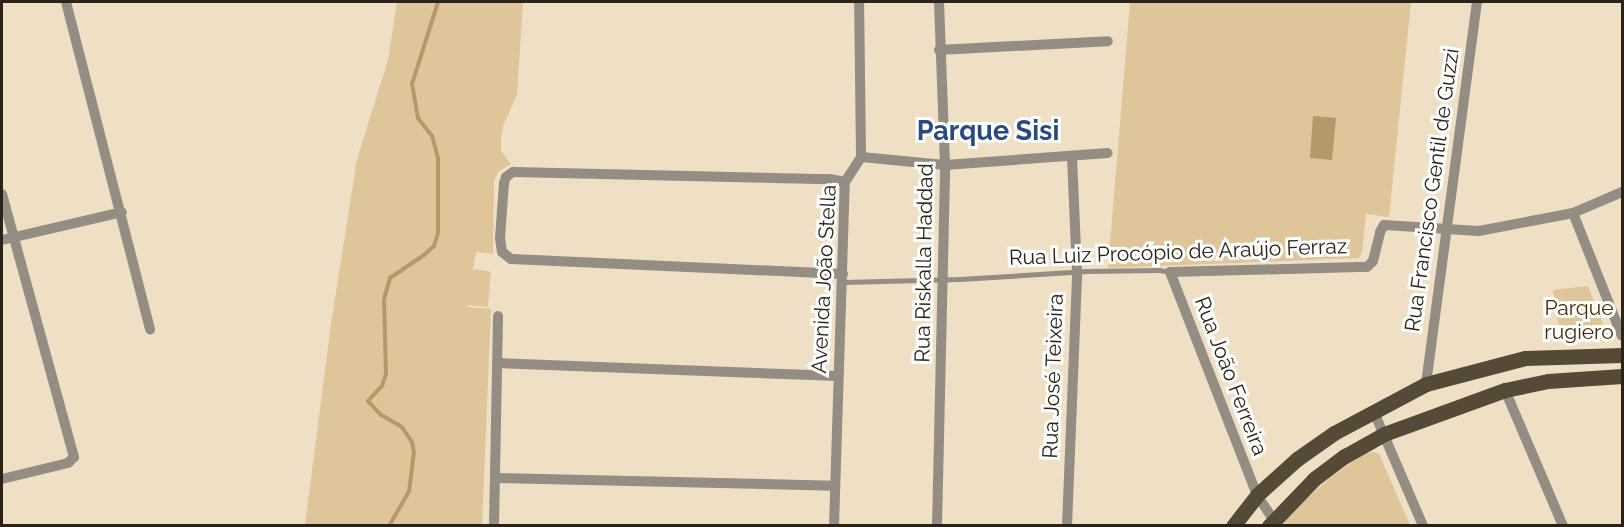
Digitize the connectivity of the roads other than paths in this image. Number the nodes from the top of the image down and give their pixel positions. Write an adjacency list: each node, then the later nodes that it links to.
1 (66, 2): 14 (street)
2 (859, 2): 9 (street)
3 (939, 2): 6 (street, Rua Riskalla Haddad)
4 (1477, 2): 16 (street, Rua Francisco Gentil de Guzzi)
5 (1108, 41): 6 (street)
6 (939, 50): 10 (street, Rua Riskalla Haddad)
7 (1108, 153): 8 (street)
8 (1072, 156): 10 (street); 18 (street, Rua José Teixeira)
9 (861, 157): 10 (street); 11 (street, Avenida João Stella)
10 (945, 165): 21 (street, Rua Riskalla Haddad)
11 (845, 182): 20 (street, Avenida João Stella); 20 (street)
12 (1623, 192): 15 (street, Rua Luiz Procópio de Araújo Ferraz)
13 (2, 194): 17 (street)
14 (122, 212): 17 (street); 23 (street)
15 (1573, 213): 16 (street, Rua Luiz Procópio de Araújo Ferraz); 24 (street)
16 (1445, 228): 19 (street, Rua Luiz Procópio de Araújo Ferraz); 29 (street, Rua Francisco Gentil de Guzzi)
17 (7, 238): 34 (street)
18 (1077, 272): 19 (lane, Rua Luiz Procópio de Araújo Ferraz); 21 (lane, Rua Luiz Procópio de Araújo Ferraz); 41 (street, Rua José Teixeira)
19 (1170, 272): 36 (street, Rua João Ferreira)
20 (843, 278): 21 (lane, Rua Luiz Procópio de Araújo Ferraz); 28 (street, Avenida João Stella)
21 (944, 280): 40 (street, Rua Riskalla Haddad)
22 (498, 316): 26 (street)
23 (150, 328)
24 (1623, 336)
25 (1623, 355): 29 (main road)
26 (498, 363): 28 (street); 33 (street)
27 (1623, 375): 30 (main road)
28 (838, 376): 35 (street, Avenida João Stella)
29 (1426, 384): 31 (main road)
30 (1505, 390): 32 (main road); 44 (street)
31 (1374, 412): 32 (street); 36 (main road)
32 (1384, 434): 37 (main road); 43 (street)
33 (495, 478): 35 (street); 38 (street)
34 (2, 479)
35 (835, 486): 39 (street, Avenida João Stella)
36 (1257, 495): 37 (street, Rua João Ferreira); 42 (main road)
37 (1271, 522)
38 (494, 525)
39 (834, 525)
40 (937, 525)
41 (1067, 525)
42 (1233, 525)
43 (1423, 525)
44 (1563, 525)

